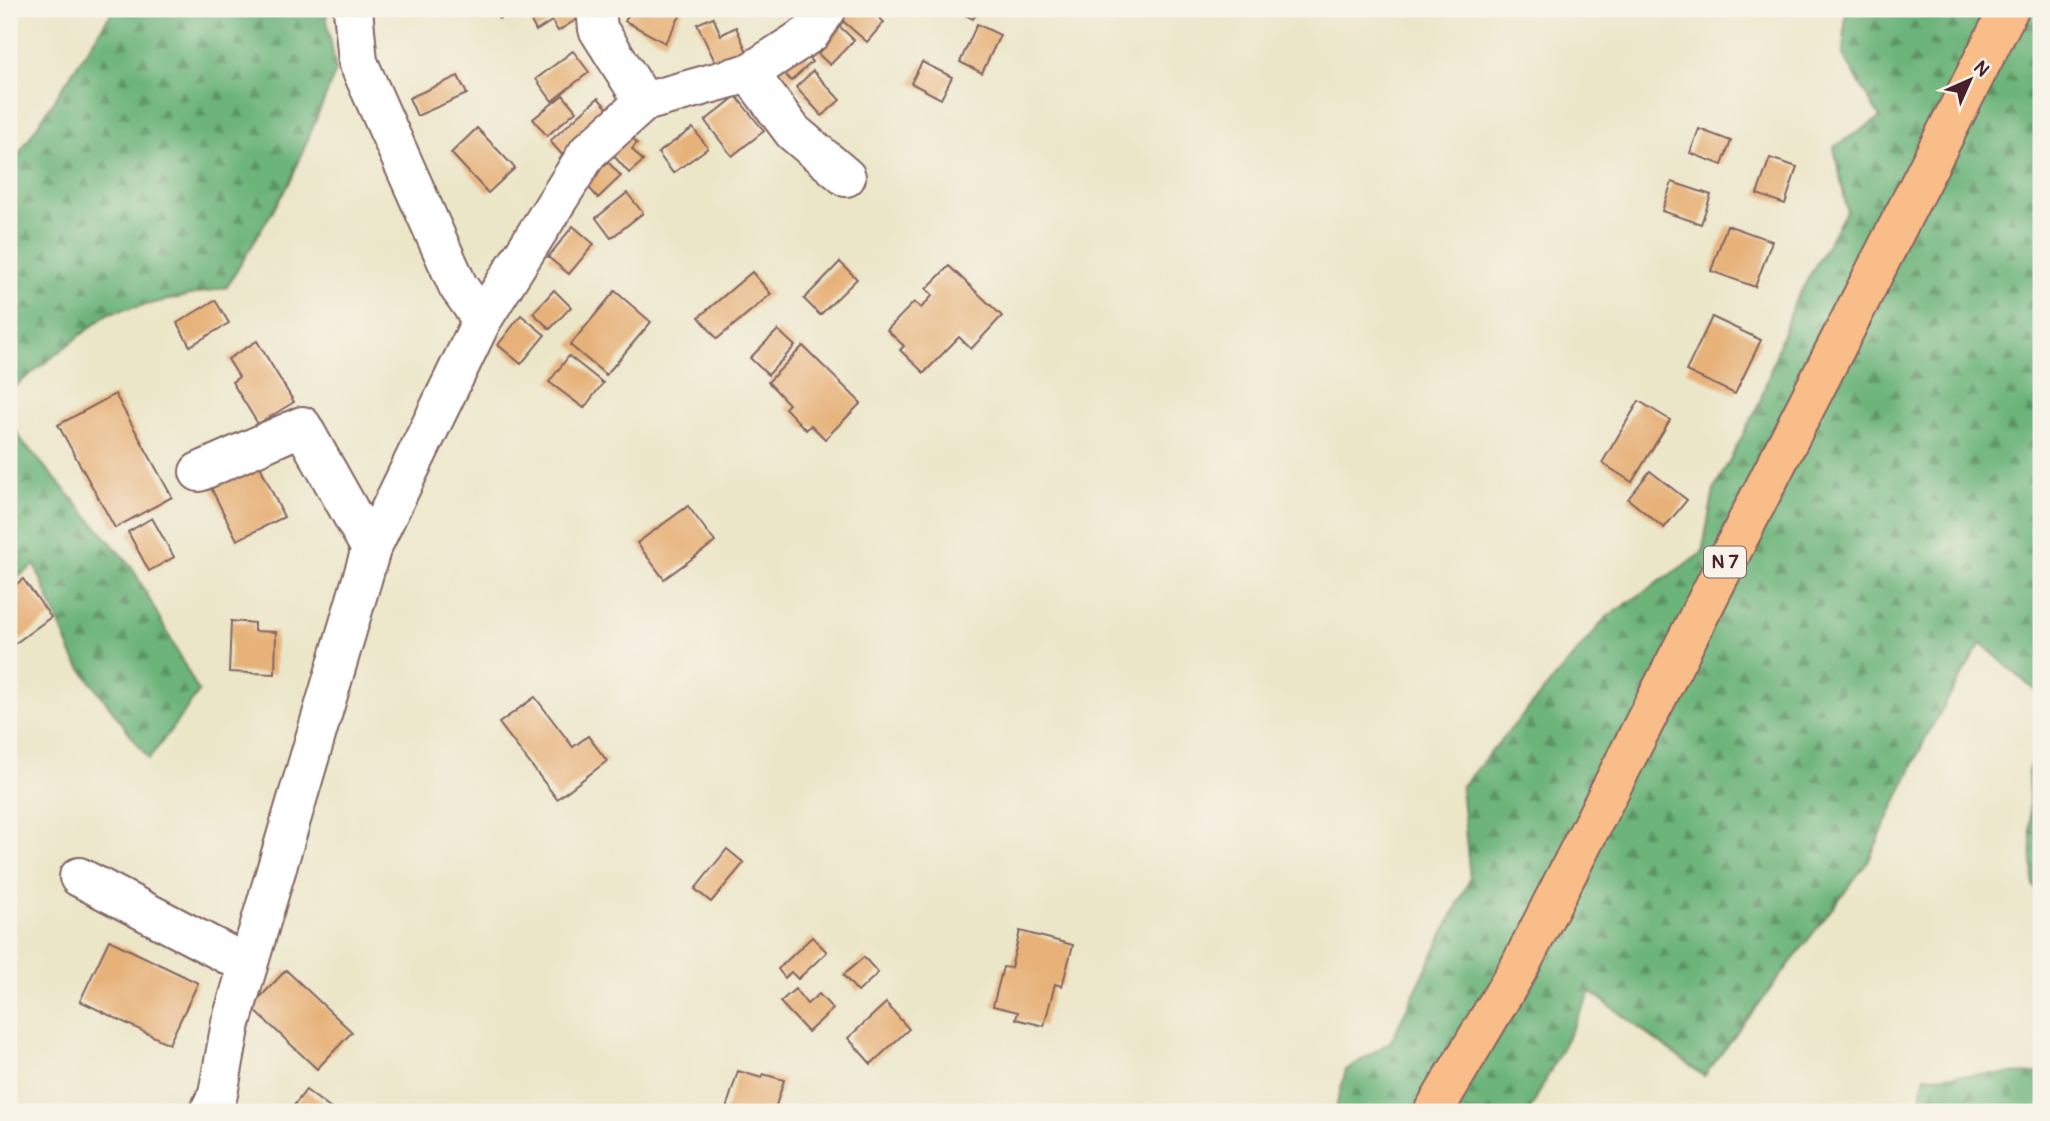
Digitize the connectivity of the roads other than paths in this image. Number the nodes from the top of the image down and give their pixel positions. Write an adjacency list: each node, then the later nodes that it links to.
1 (353, 9): 8 (street)
2 (596, 9): 6 (street)
3 (827, 9): 5 (street)
4 (2009, 9): 14 (main road, N 7)
5 (749, 73): 6 (street); 7 (street)
6 (644, 102): 8 (street)
7 (846, 177)
8 (482, 320): 10 (street)
9 (199, 472): 10 (street)
10 (371, 549): 12 (street)
11 (79, 877): 12 (street)
12 (248, 965): 13 (street)
13 (209, 1112)
14 (1433, 1112)

